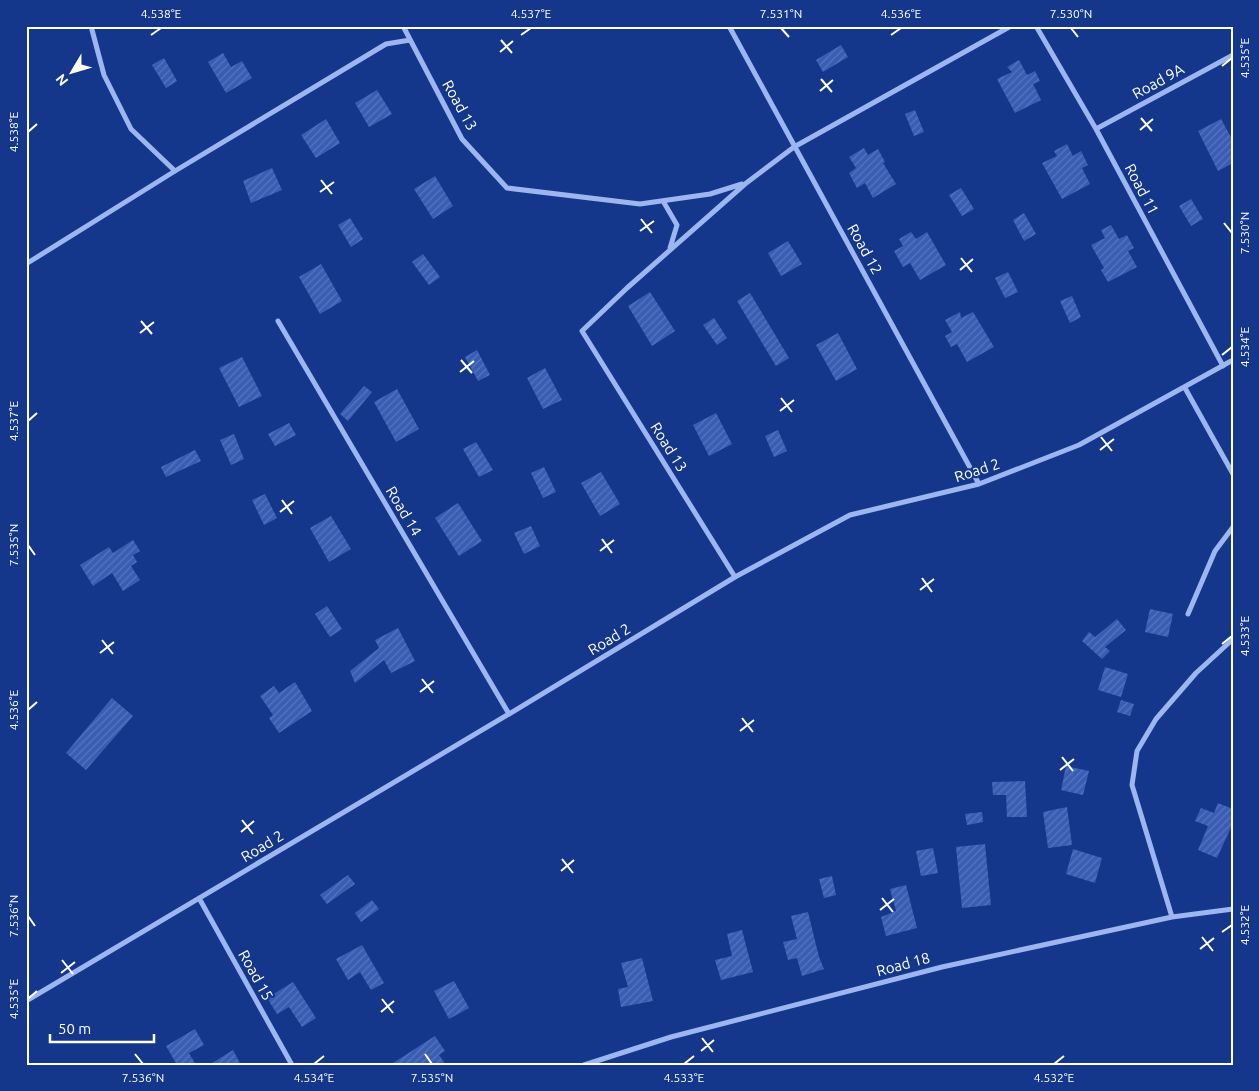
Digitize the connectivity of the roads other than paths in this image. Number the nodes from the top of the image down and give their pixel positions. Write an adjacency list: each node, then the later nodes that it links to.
1 (91, 26): 10 (street)
2 (403, 26): 6 (street, Road 13)
3 (729, 26): 9 (street, Road 12)
4 (1011, 26): 9 (street)
5 (1036, 26): 8 (street, Road 11)
6 (410, 40): 10 (street); 12 (street, Road 13)
7 (1233, 55): 8 (street, Road 9A)
8 (1096, 130): 17 (street, Road 11)
9 (794, 147): 11 (street); 20 (street, Road 12)
10 (175, 171): 14 (street)
11 (745, 184): 12 (street); 13 (street)
12 (663, 201): 13 (street)
13 (670, 249): 22 (street, Road 13)
14 (26, 264)
15 (278, 321): 25 (street, Road 14)
16 (1233, 360): 17 (street, Road 2)
17 (1223, 366): 18 (street, Road 2)
18 (1185, 388): 19 (street); 20 (street, Road 2)
19 (1233, 474)
20 (979, 484): 22 (street, Road 2)
21 (1233, 527): 23 (street)
22 (735, 577): 25 (street, Road 2)
23 (1188, 614)
24 (1233, 639): 28 (street)
25 (509, 714): 26 (street, Road 2)
26 (199, 898): 29 (street, Road 2); 30 (street, Road 15)
27 (1233, 909): 28 (street, Road 18)
28 (1172, 916): 31 (street, Road 18)
29 (26, 1001)
30 (292, 1065)
31 (584, 1065)

